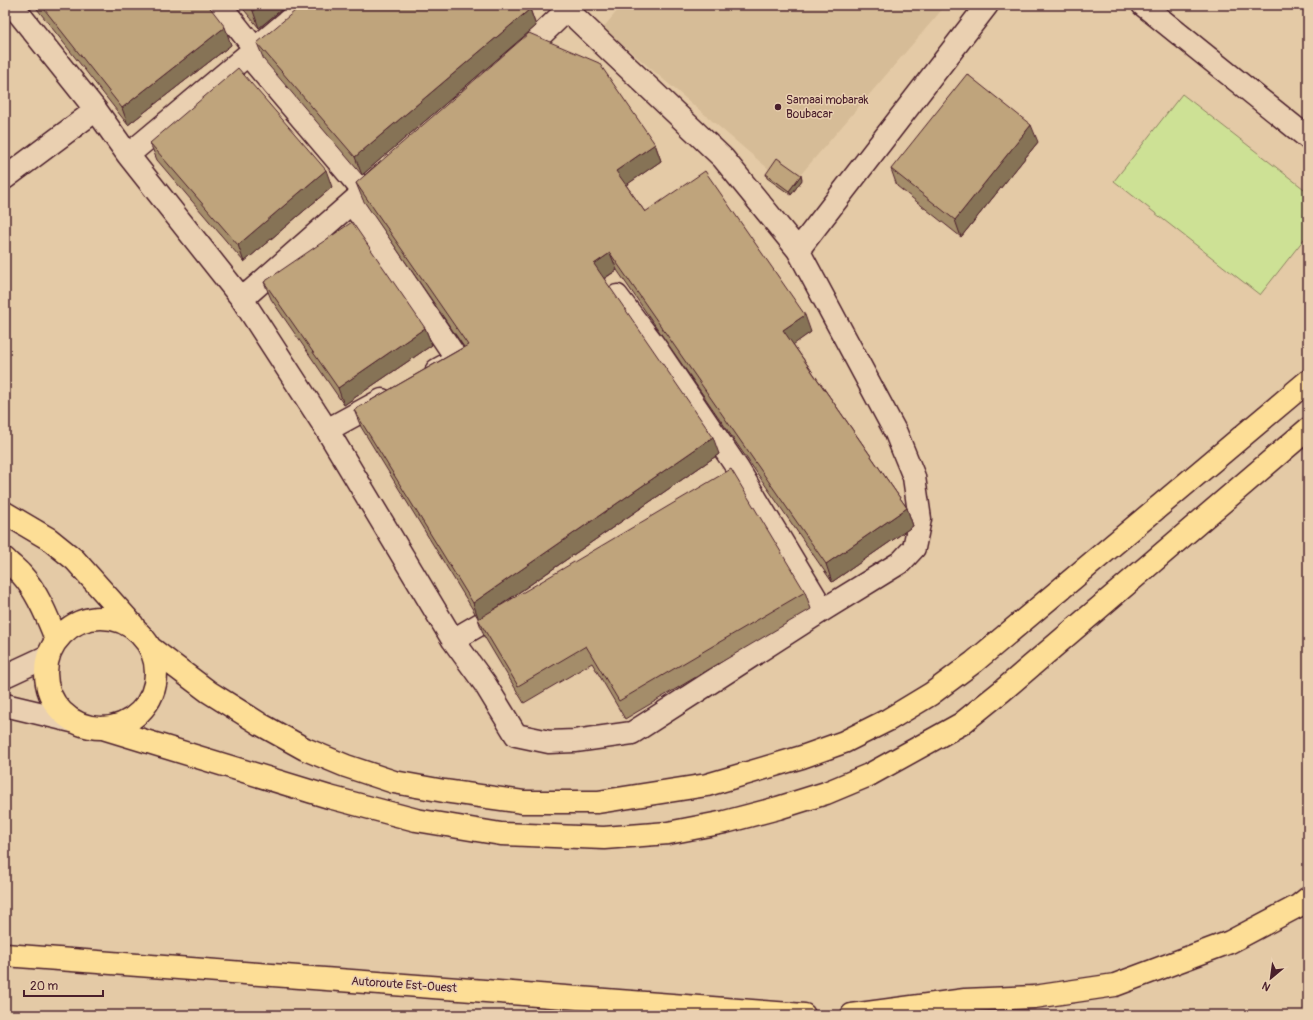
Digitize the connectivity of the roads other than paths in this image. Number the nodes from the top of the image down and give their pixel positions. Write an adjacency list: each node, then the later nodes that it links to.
1 (12, 5): 9 (street)
2 (220, 5): 7 (street)
3 (307, 5): 7 (street)
4 (987, 5): 15 (street)
5 (1143, 5): 10 (street)
6 (565, 8): 8 (street); 15 (street)
7 (251, 52): 11 (street); 14 (street)
8 (500, 72)
9 (96, 110): 11 (street); 13 (street)
10 (1308, 138)
11 (128, 155): 17 (street)
12 (400, 160): 14 (street)
13 (5, 178)
14 (358, 197): 17 (street); 18 (street)
15 (798, 250): 26 (street)
16 (617, 296): 26 (street)
17 (242, 299): 22 (street)
18 (423, 378)
19 (1308, 381): 28 (highway)
20 (402, 389): 22 (street)
21 (1308, 429): 33 (highway)
22 (327, 430): 27 (street)
23 (5, 513): 28 (highway)
24 (5, 559): 29 (highway)
25 (521, 600): 27 (street)
26 (822, 610): 27 (street)
27 (453, 640)
28 (146, 642): 29 (highway); 33 (highway)
29 (52, 648): 30 (street); 32 (highway)
30 (5, 676)
31 (5, 705): 32 (street)
32 (72, 721): 33 (highway)
33 (106, 729)
34 (1308, 898): 37 (highway)
35 (5, 955): 36 (highway, Autoroute Est-Ouest)
36 (804, 1015)
37 (852, 1015)

